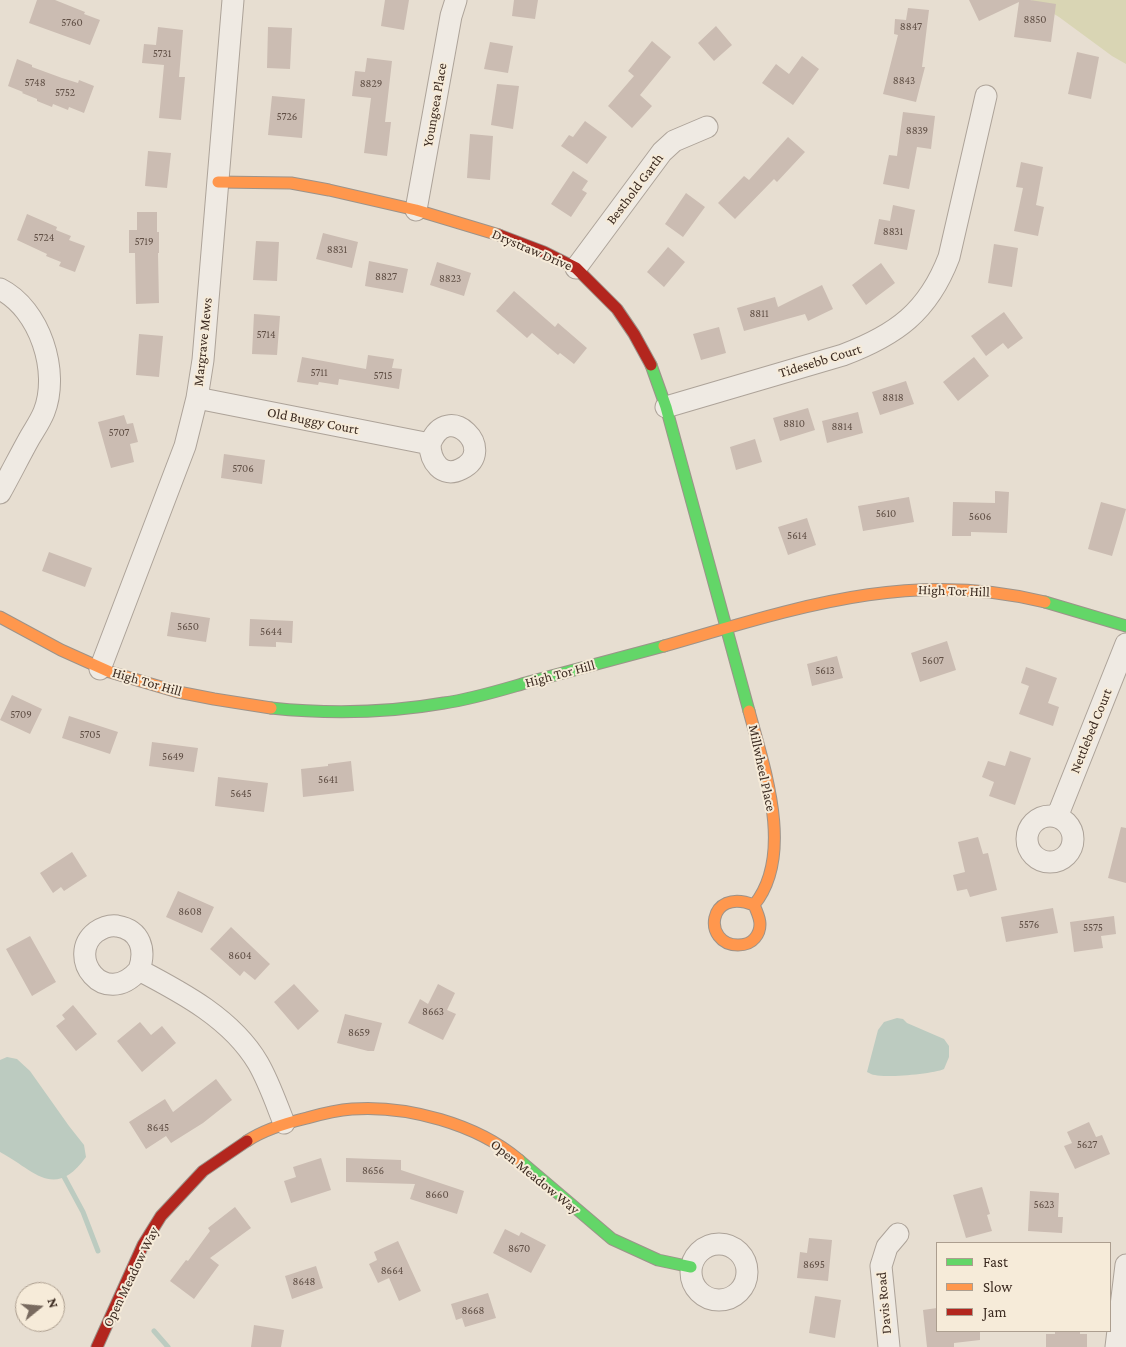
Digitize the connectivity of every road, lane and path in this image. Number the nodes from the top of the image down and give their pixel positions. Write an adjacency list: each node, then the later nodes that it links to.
1 (233, 0): 5 (street, Margrave Mews)
2 (456, 0): 6 (street, Youngsea Place)
3 (986, 96): 10 (street, Tidesebb Court)
4 (707, 127): 7 (street, Besthold Garth)
5 (218, 182): 6 (street, Drystraw Drive); 9 (street, Margrave Mews)
6 (416, 210): 7 (street, Drystraw Drive)
7 (576, 268): 10 (street, Drystraw Drive)
8 (0, 289): 12 (street)
9 (197, 398): 11 (street, Old Buggy Court); 17 (street, Margrave Mews)
10 (666, 407): 15 (street, Drystraw Drive)
11 (430, 444)
12 (0, 493)
13 (0, 617): 17 (street, High Tor Hill)
14 (1126, 626): 15 (street, High Tor Hill)
15 (727, 628): 17 (street, High Tor Hill); 19 (street, Millwheel Place)
16 (1126, 644): 18 (street, Nettlebed Court)
17 (100, 669)
18 (1057, 817)
19 (754, 905): 19 (street)
20 (139, 970): 21 (street)
21 (284, 1123): 24 (street, Open Meadow Way); 25 (street, Open Meadow Way)
22 (898, 1234): 26 (street, Davis Road)
23 (1126, 1265): 27 (street)
24 (691, 1267)
25 (97, 1347)
26 (888, 1347)
27 (1116, 1347)

